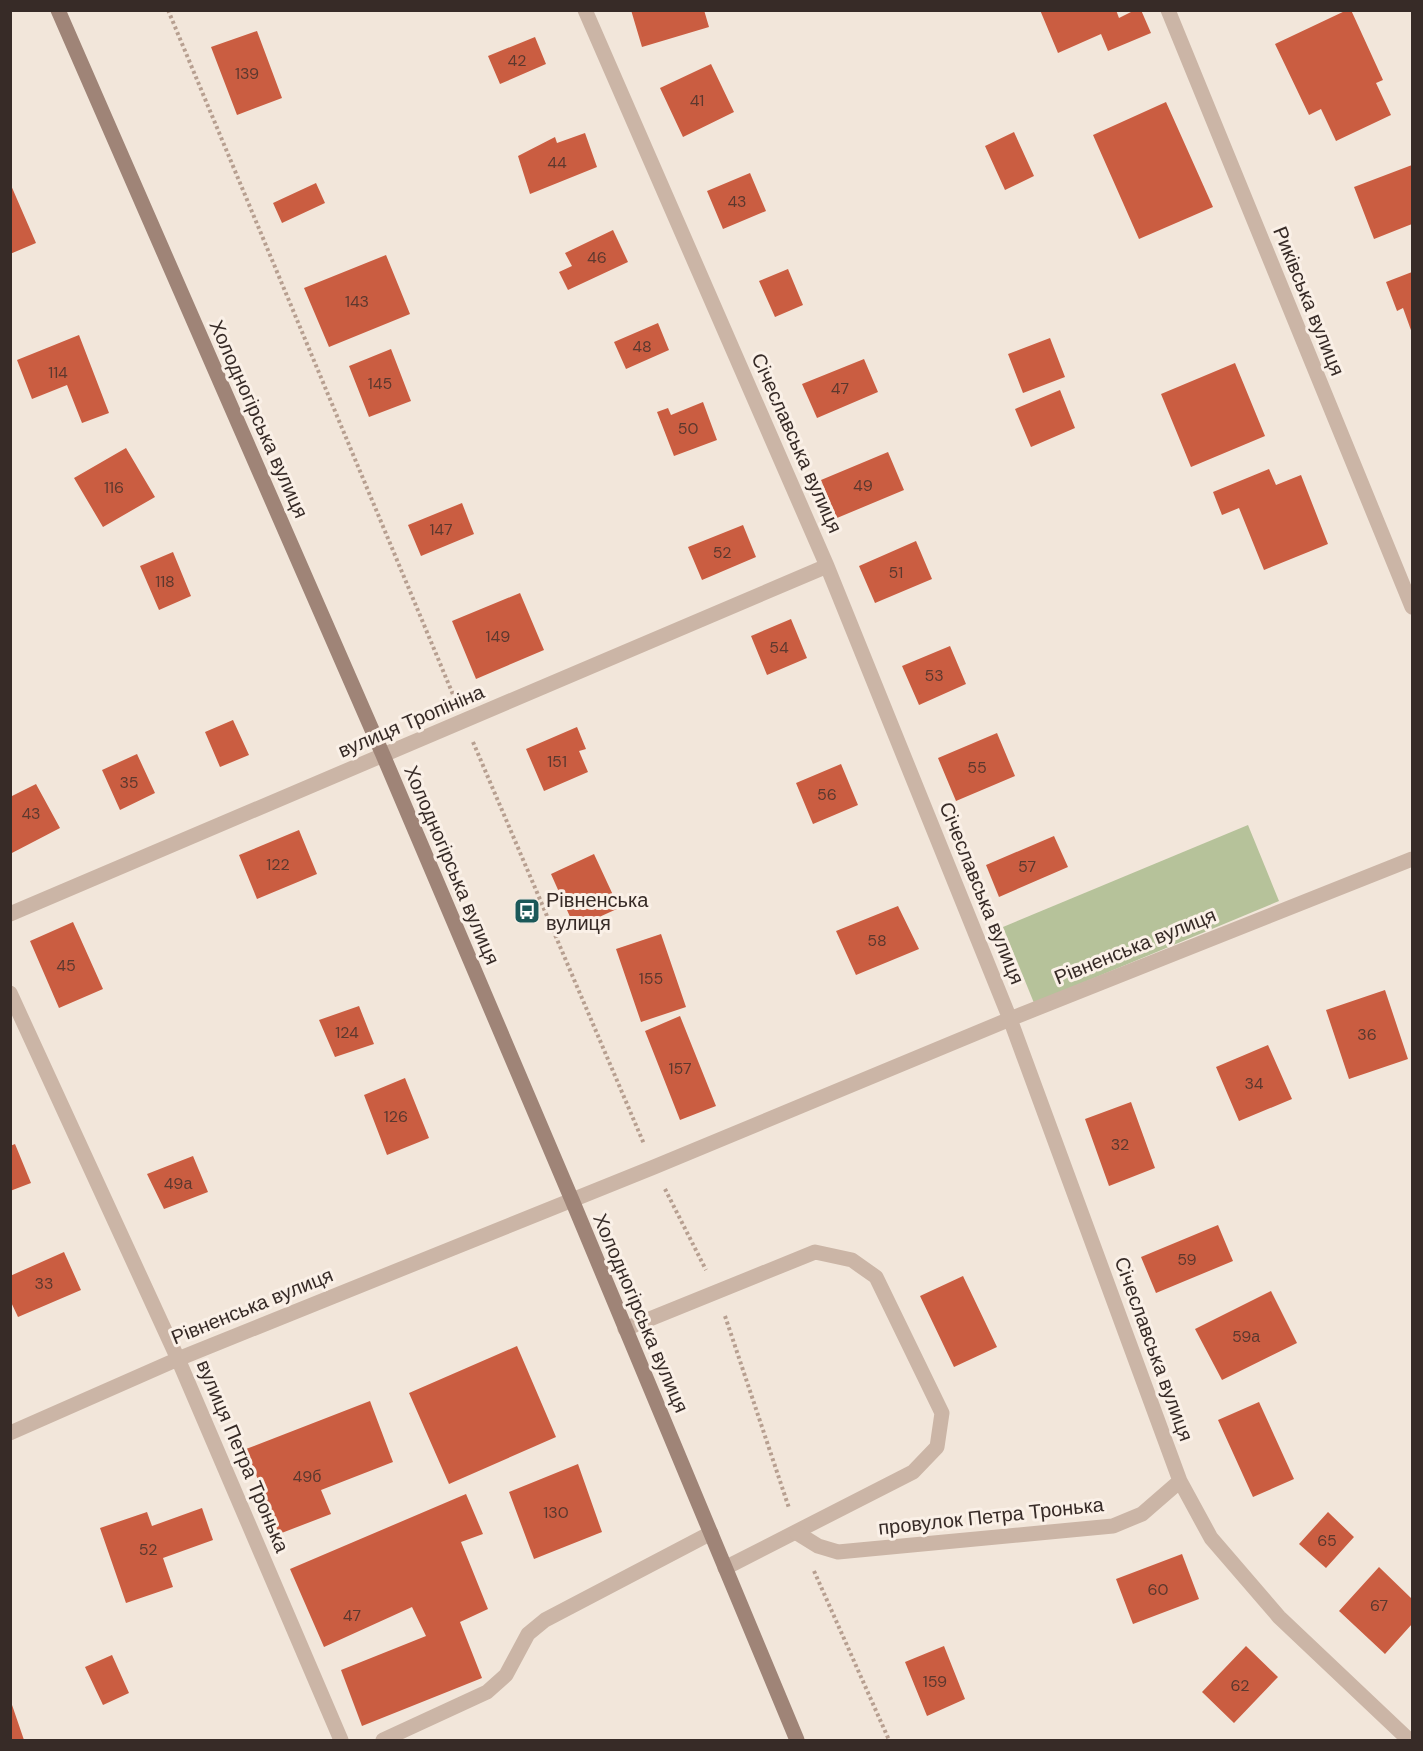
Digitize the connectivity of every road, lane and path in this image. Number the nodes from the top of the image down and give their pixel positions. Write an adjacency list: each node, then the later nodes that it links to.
1 (58, 10): 8 (main road, Холодногірська вулиця)
2 (168, 10): 7 (path)
3 (585, 10): 5 (street, Січеславська вулиця)
4 (1168, 10): 6 (street, Риківська вулиця)
5 (827, 566): 7 (street, вулиця Тропініна); 12 (street, Січеславська вулиця)
6 (1413, 607)
7 (464, 721): 8 (street, вулиця Тропініна); 13 (path)
8 (383, 755): 10 (street, вулиця Тропініна); 14 (main road, Холодногірська вулиця)
9 (1413, 859): 12 (street, Рівненська вулиця)
10 (10, 914)
11 (10, 993): 17 (street, вулиця Петра Тронька)
12 (1010, 1019): 13 (street, Рівненська вулиця); 19 (street, Січеславська вулиця)
13 (654, 1167): 14 (street, Рівненська вулиця); 15 (path)
14 (572, 1200): 16 (main road, Холодногірська вулиця); 17 (street, Рівненська вулиця)
15 (717, 1291): 16 (street); 21 (path); 21 (street)
16 (625, 1329): 20 (main road, Холодногірська вулиця)
17 (178, 1359): 18 (street, Рівненська вулиця); 23 (street, вулиця Петра Тронька)
18 (10, 1432)
19 (1180, 1481): 21 (street, провулок Петра Тронька); 27 (street, Січеславська вулиця)
20 (711, 1533): 22 (main road, Холодногірська вулиця); 24 (street)
21 (797, 1533): 22 (street); 26 (path)
22 (725, 1568): 25 (main road, Холодногірська вулиця)
23 (341, 1740)
24 (383, 1740)
25 (797, 1740)
26 (890, 1740)
27 (1409, 1740)

